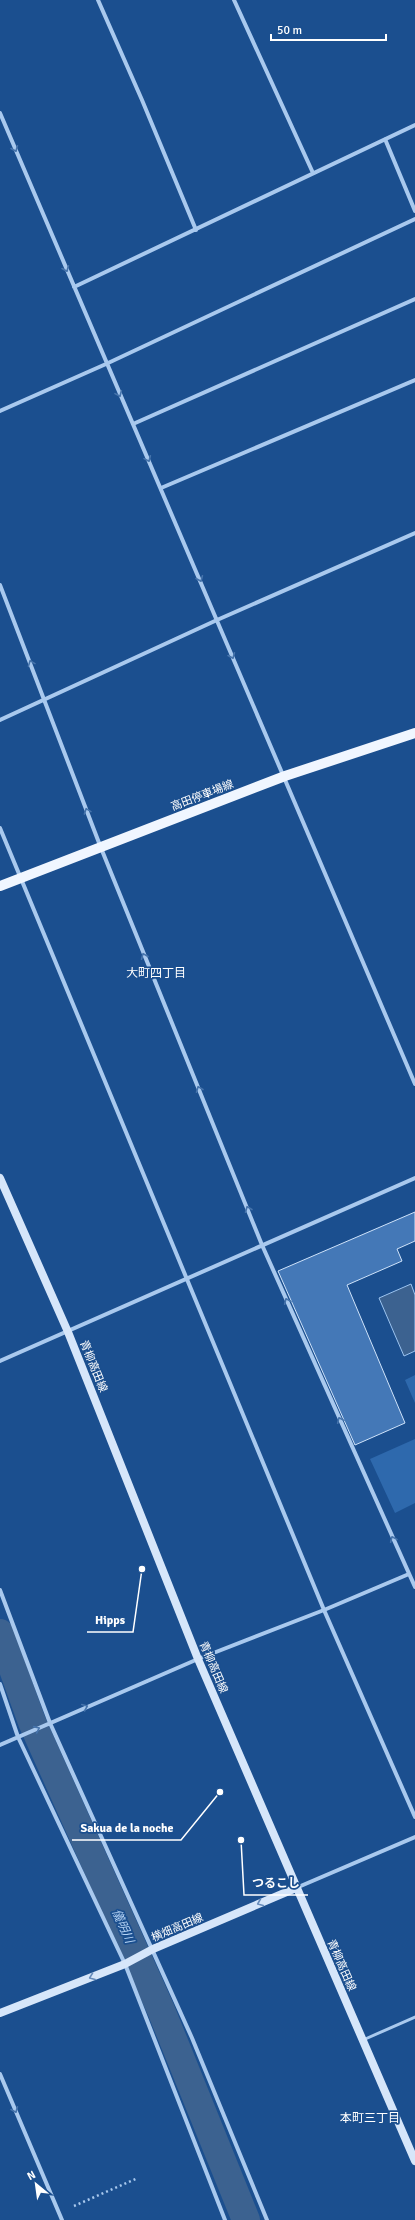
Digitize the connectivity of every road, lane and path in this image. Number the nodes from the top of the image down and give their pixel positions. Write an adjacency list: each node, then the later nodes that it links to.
1 (98, 0): 9 (street)
2 (234, 0): 6 (street)
3 (0, 113): 10 (street, one-way to 10)
4 (415, 125): 5 (street)
5 (385, 139): 6 (street); 7 (street)
6 (313, 173): 9 (street)
7 (415, 211)
8 (415, 219): 12 (street)
9 (196, 230): 10 (street)
10 (74, 287): 12 (street)
11 (415, 299): 15 (street)
12 (106, 364): 14 (street); 15 (street, one-way to 15)
13 (415, 380): 16 (street)
14 (0, 411)
15 (133, 424): 16 (street, one-way to 16)
16 (161, 488): 19 (street, one-way to 19)
17 (415, 533): 19 (street)
18 (0, 585): 20 (street, one-way to 18)
19 (217, 620): 20 (street); 23 (street, one-way to 23)
20 (45, 699): 21 (street); 25 (street, one-way to 20)
21 (0, 720)
22 (415, 733): 23 (main road, 高田停車場線)
23 (285, 776): 25 (main road, 高田停車場線); 28 (street)
24 (0, 828): 26 (street)
25 (100, 848): 26 (main road, 高田停車場線); 31 (street, one-way to 25)
26 (21, 877): 27 (main road, 高田停車場線); 32 (street)
27 (0, 886)
28 (415, 1084)
29 (0, 1178): 33 (main road, 青柳高田線)
30 (415, 1178): 31 (street)
31 (262, 1245): 32 (street); 35 (street, one-way to 31)
32 (187, 1278): 33 (street); 38 (street)
33 (68, 1332): 34 (street); 39 (main road, 青柳高田線)
34 (0, 1361)
35 (409, 1574): 36 (street); 38 (street)
36 (415, 1587)
37 (0, 1590): 41 (street)
38 (324, 1610): 39 (street); 44 (street)
39 (198, 1659): 41 (street, one-way to 39); 46 (main road, 青柳高田線)
40 (0, 1684): 42 (street)
41 (50, 1723): 42 (street, one-way to 41); 47 (street)
42 (18, 1737): 43 (street); 48 (street)
43 (0, 1745)
44 (415, 1817)
45 (415, 1837): 46 (street)
46 (296, 1888): 47 (main road, 横畑高田線, one-way to 47); 51 (main road, 青柳高田線)
47 (153, 1949): 48 (main road, 横畑高田線); 58 (street)
48 (127, 1963): 49 (main road, 横畑高田線, one-way to 49); 57 (street)
49 (0, 2013)
50 (415, 2017): 51 (lane)
51 (363, 2040): 53 (main road, 青柳高田線)
52 (0, 2074): 56 (street, one-way to 56)
53 (415, 2161)
54 (138, 2178): 55 (path)
55 (74, 2206)
56 (62, 2220)
57 (225, 2220)
58 (267, 2220)

